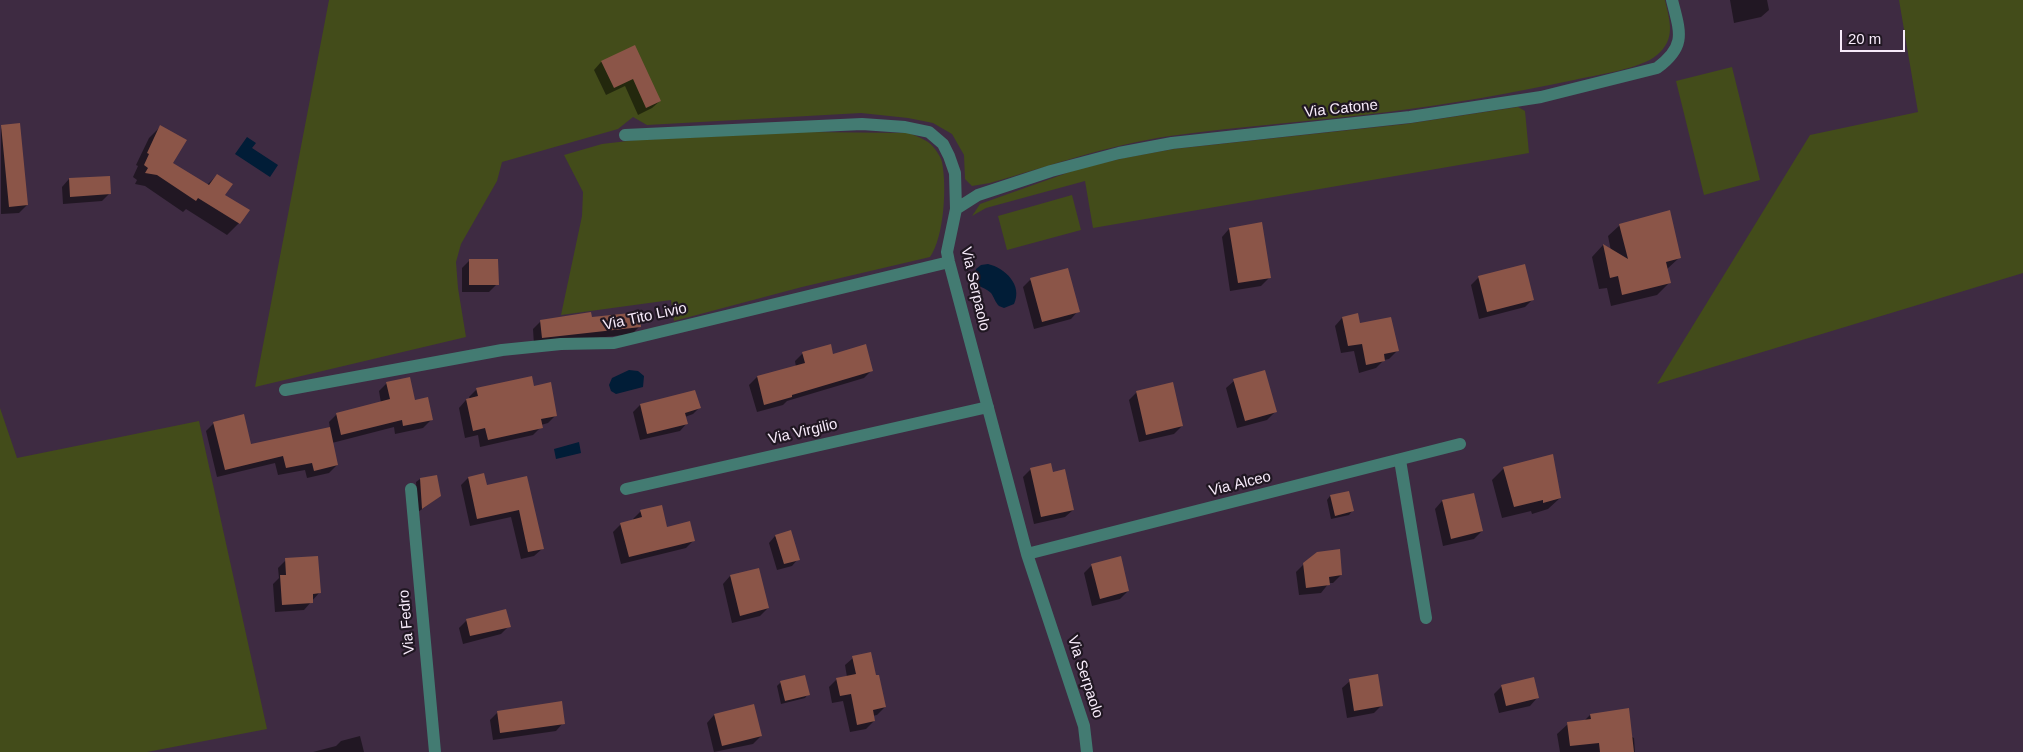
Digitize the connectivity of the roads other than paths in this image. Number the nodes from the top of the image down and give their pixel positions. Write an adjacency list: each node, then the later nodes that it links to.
1 (1672, 0): 3 (street, Via Catone)
2 (625, 135): 3 (street, Via Serpaolo)
3 (956, 209): 4 (street, Via Serpaolo)
4 (949, 262): 5 (street, Via Tito Livio); 6 (street, Via Serpaolo)
5 (285, 390)
6 (988, 407): 10 (street, Via Virgilio); 11 (street, Via Serpaolo)
7 (1460, 444): 8 (street, Via Alceo)
8 (1400, 460): 11 (street, Via Alceo); 12 (street)
9 (412, 489): 13 (street, Via Fedro)
10 (626, 489)
11 (1027, 554): 14 (street, Via Serpaolo)
12 (1426, 618)
13 (435, 752)
14 (1087, 752)

